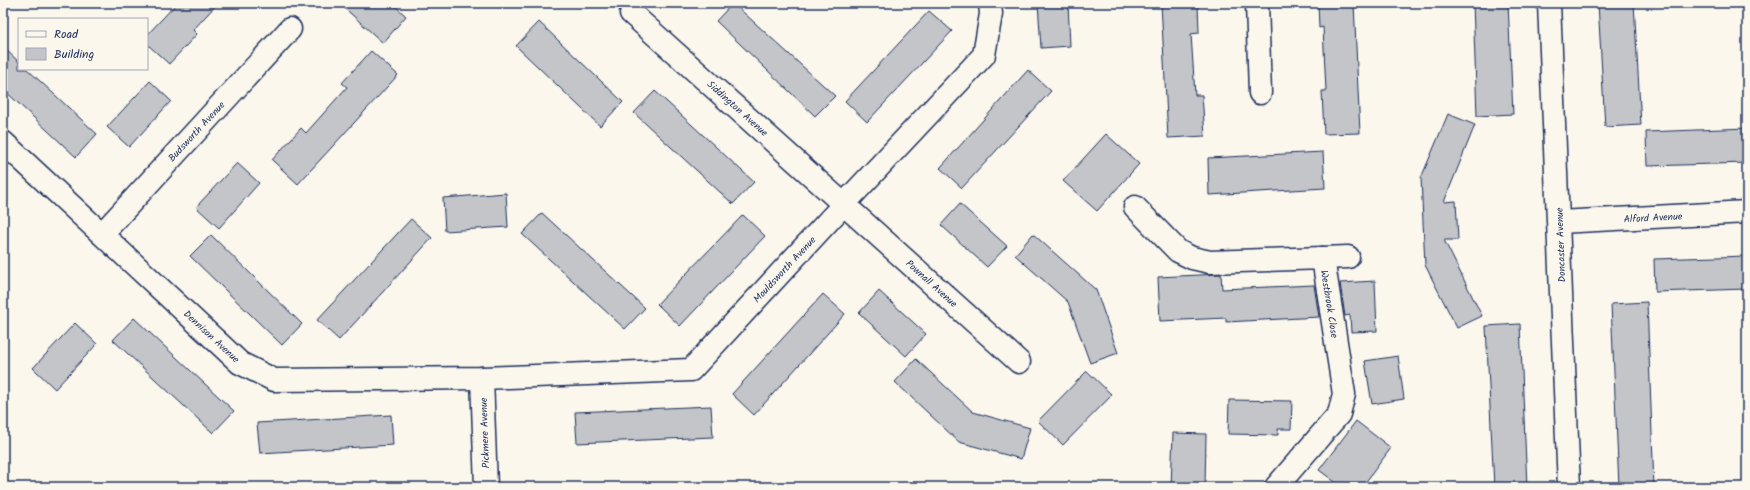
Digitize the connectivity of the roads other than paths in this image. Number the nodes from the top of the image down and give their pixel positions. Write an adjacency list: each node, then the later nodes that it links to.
1 (990, 3): 8 (street, Mouldsworth Avenue)
2 (1258, 3): 6 (street)
3 (1549, 3): 11 (street, Doncaster Avenue)
4 (631, 13): 8 (street, Siddington Avenue)
5 (290, 29): 12 (street, Budsworth Avenue)
6 (1260, 93)
7 (3, 142): 12 (street, Dennison Avenue)
8 (844, 204): 15 (street, Pownall Avenue); 16 (street, Mouldsworth Avenue)
9 (1135, 207): 14 (street, Westbrook Close)
10 (1747, 212): 11 (street, Alford Avenue)
11 (1559, 222): 19 (street, Doncaster Avenue)
12 (102, 234): 16 (street, Dennison Avenue)
13 (1348, 257): 14 (street)
14 (1323, 258): 18 (street, Westbrook Close)
15 (1019, 362)
16 (482, 378): 17 (street, Pickmere Avenue)
17 (486, 487)
18 (1276, 487)
19 (1569, 487)

